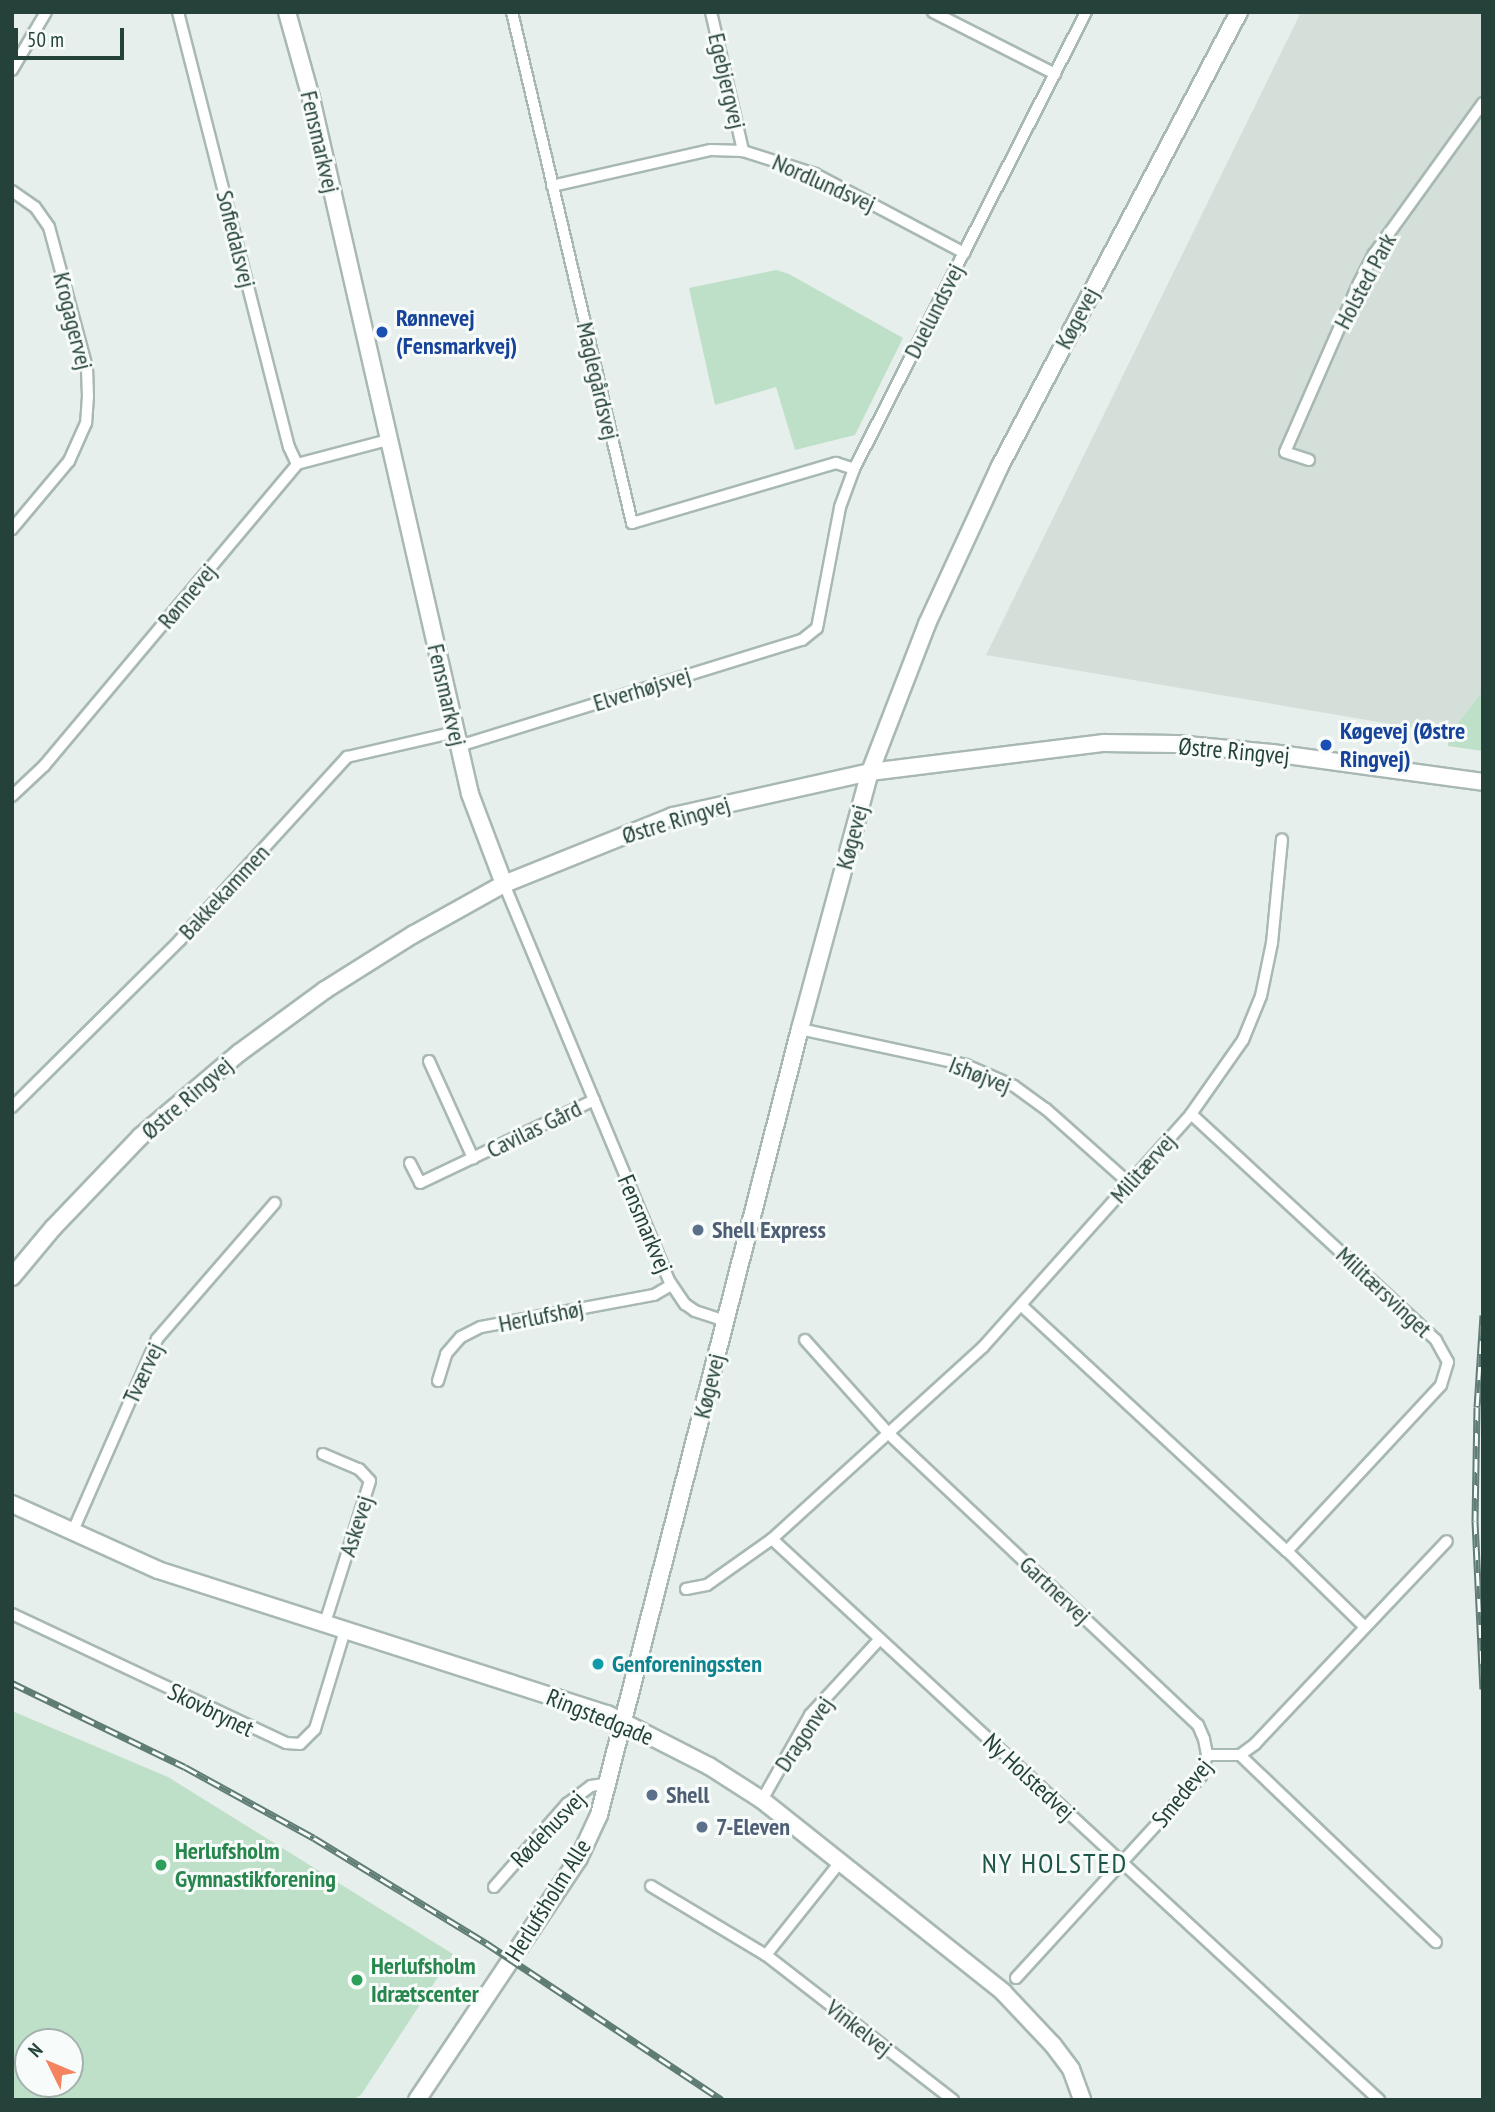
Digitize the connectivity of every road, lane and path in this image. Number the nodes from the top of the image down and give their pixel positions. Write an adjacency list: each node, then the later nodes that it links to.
1 (46, 12): 9 (street)
2 (178, 12): 18 (street, Sofiedalsvej)
3 (287, 12): 16 (street, Fensmarkvej)
4 (512, 12): 13 (street, Maglegårdsvej)
5 (711, 12): 12 (street, Egebjergvej)
6 (933, 12): 10 (street)
7 (1086, 12): 10 (street, Duelundsvej)
8 (1239, 12): 23 (street, Køgevej)
9 (12, 70)
10 (1055, 74): 15 (street, Duelundsvej)
11 (1483, 103): 17 (street, Holsted Park)
12 (743, 150): 13 (street, Nordlundsvej); 15 (street, Nordlundsvej)
13 (552, 186): 19 (street, Maglegårdsvej)
14 (12, 191): 20 (street, Krogagervej)
15 (964, 253): 19 (street, Duelundsvej)
16 (388, 440): 18 (street); 22 (street, Fensmarkvej)
17 (1309, 460)
18 (297, 464): 25 (street, Rønnevej)
19 (855, 469): 21 (street, Duelundsvej)
20 (12, 528)
21 (820, 623): 22 (street, Elverhøjsvej)
22 (457, 739): 27 (street, Fensmarkvej); 31 (street, Bakkekammen)
23 (870, 772): 24 (street, Østre Ringvej); 27 (street, Østre Ringvej); 28 (street, Køgevej)
24 (1483, 782)
25 (12, 796)
26 (1282, 839): 32 (street, Militærvej)
27 (504, 884): 30 (street, Fensmarkvej); 37 (street, Østre Ringvej)
28 (800, 1029): 35 (street, Ishøjvej); 40 (street, Køgevej)
29 (429, 1061): 33 (street, Cavilas Gård)
30 (594, 1100): 33 (street, Cavilas Gård); 38 (street, Fensmarkvej)
31 (14, 1101)
32 (1191, 1114): 35 (street, Militærvej); 49 (street, Militærsvinget)
33 (473, 1158): 34 (street, Cavilas Gård)
34 (411, 1163)
35 (1129, 1183): 39 (street, Militærvej)
36 (275, 1203): 46 (street, Tværvej)
37 (12, 1277)
38 (671, 1285): 40 (street, Fensmarkvej); 42 (street, Herlufshøj)
39 (1022, 1306): 43 (street, Militærvej); 49 (street)
40 (725, 1321): 56 (street, Køgevej)
41 (805, 1340): 43 (street)
42 (438, 1381)
43 (889, 1434): 47 (street, Militærvej); 57 (street, Gartnervej)
44 (323, 1454): 52 (street, Askevej)
45 (12, 1504): 46 (street, Ringstedgade)
46 (72, 1533): 52 (street, Ringstedgade)
47 (772, 1539): 50 (street, Militærvej); 55 (street, Ny Holstedvej)
48 (1447, 1541): 53 (street, Smedevej)
49 (1287, 1551): 53 (street)
50 (686, 1589)
51 (12, 1614): 54 (street, Skovbrynet)
52 (326, 1623): 54 (street, Ringstedgade)
53 (1365, 1627): 58 (street, Smedevej)
54 (345, 1630): 56 (street, Ringstedgade)
55 (879, 1640): 60 (street, Dragonvej); 62 (street, Ny Holstedvej)
56 (624, 1721): 59 (street, Herlufsholm Alle); 60 (street, Ringstedgade)
57 (1207, 1755): 58 (street, Smedevej); 62 (street, Smedevej)
58 (1240, 1755): 65 (street)
59 (609, 1783): 63 (street, Rødehusvej); 68 (street, Herlufsholm Alle)
60 (762, 1800): 61 (street, Ringstedgade)
61 (841, 1861): 66 (street); 70 (street, Ringstedgade)
62 (1122, 1863): 67 (street, Smedevej); 71 (street, Ny Holstedvej)
63 (494, 1886)
64 (650, 1886): 66 (street, Vinkelvej)
65 (1436, 1941)
66 (765, 1955): 69 (street, Vinkelvej)
67 (1016, 1978)
68 (417, 2100)
69 (953, 2100)
70 (1083, 2100)
71 (1379, 2100)

